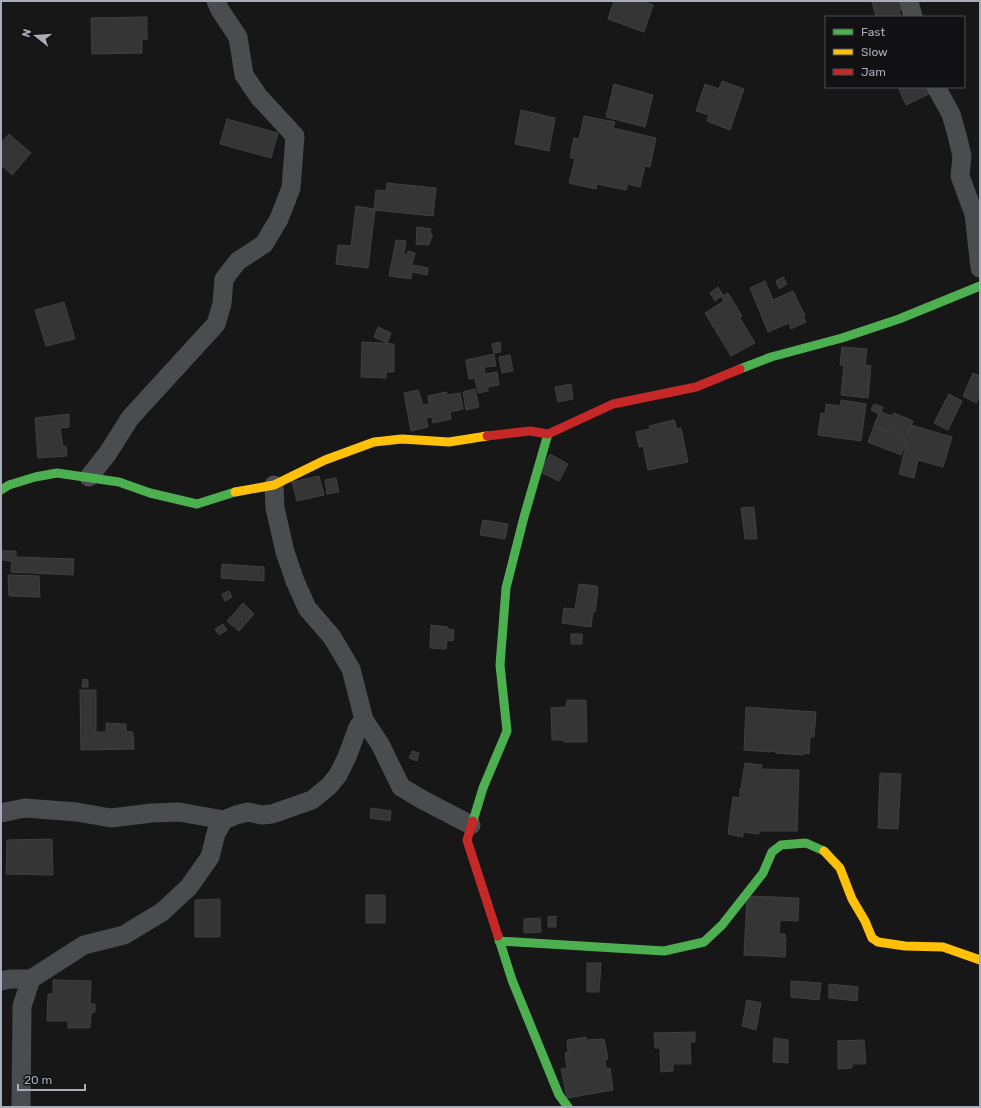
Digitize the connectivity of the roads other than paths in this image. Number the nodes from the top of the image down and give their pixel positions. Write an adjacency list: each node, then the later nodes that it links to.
1 (216, 1): 8 (street)
2 (909, 1): 3 (street)
3 (913, 16)
4 (937, 88): 5 (street)
5 (980, 268)
6 (980, 286): 7 (street)
7 (548, 434): 9 (street); 14 (street)
8 (90, 478): 9 (street); 10 (street)
9 (274, 484): 11 (street)
10 (1, 490)
11 (364, 720): 13 (street); 14 (street)
12 (1, 813): 13 (street)
13 (224, 820): 17 (street)
14 (472, 825): 15 (street)
15 (500, 941): 16 (street); 20 (street)
16 (980, 960)
17 (31, 979): 18 (street); 19 (street)
18 (1, 981)
19 (22, 1107)
20 (568, 1107)

